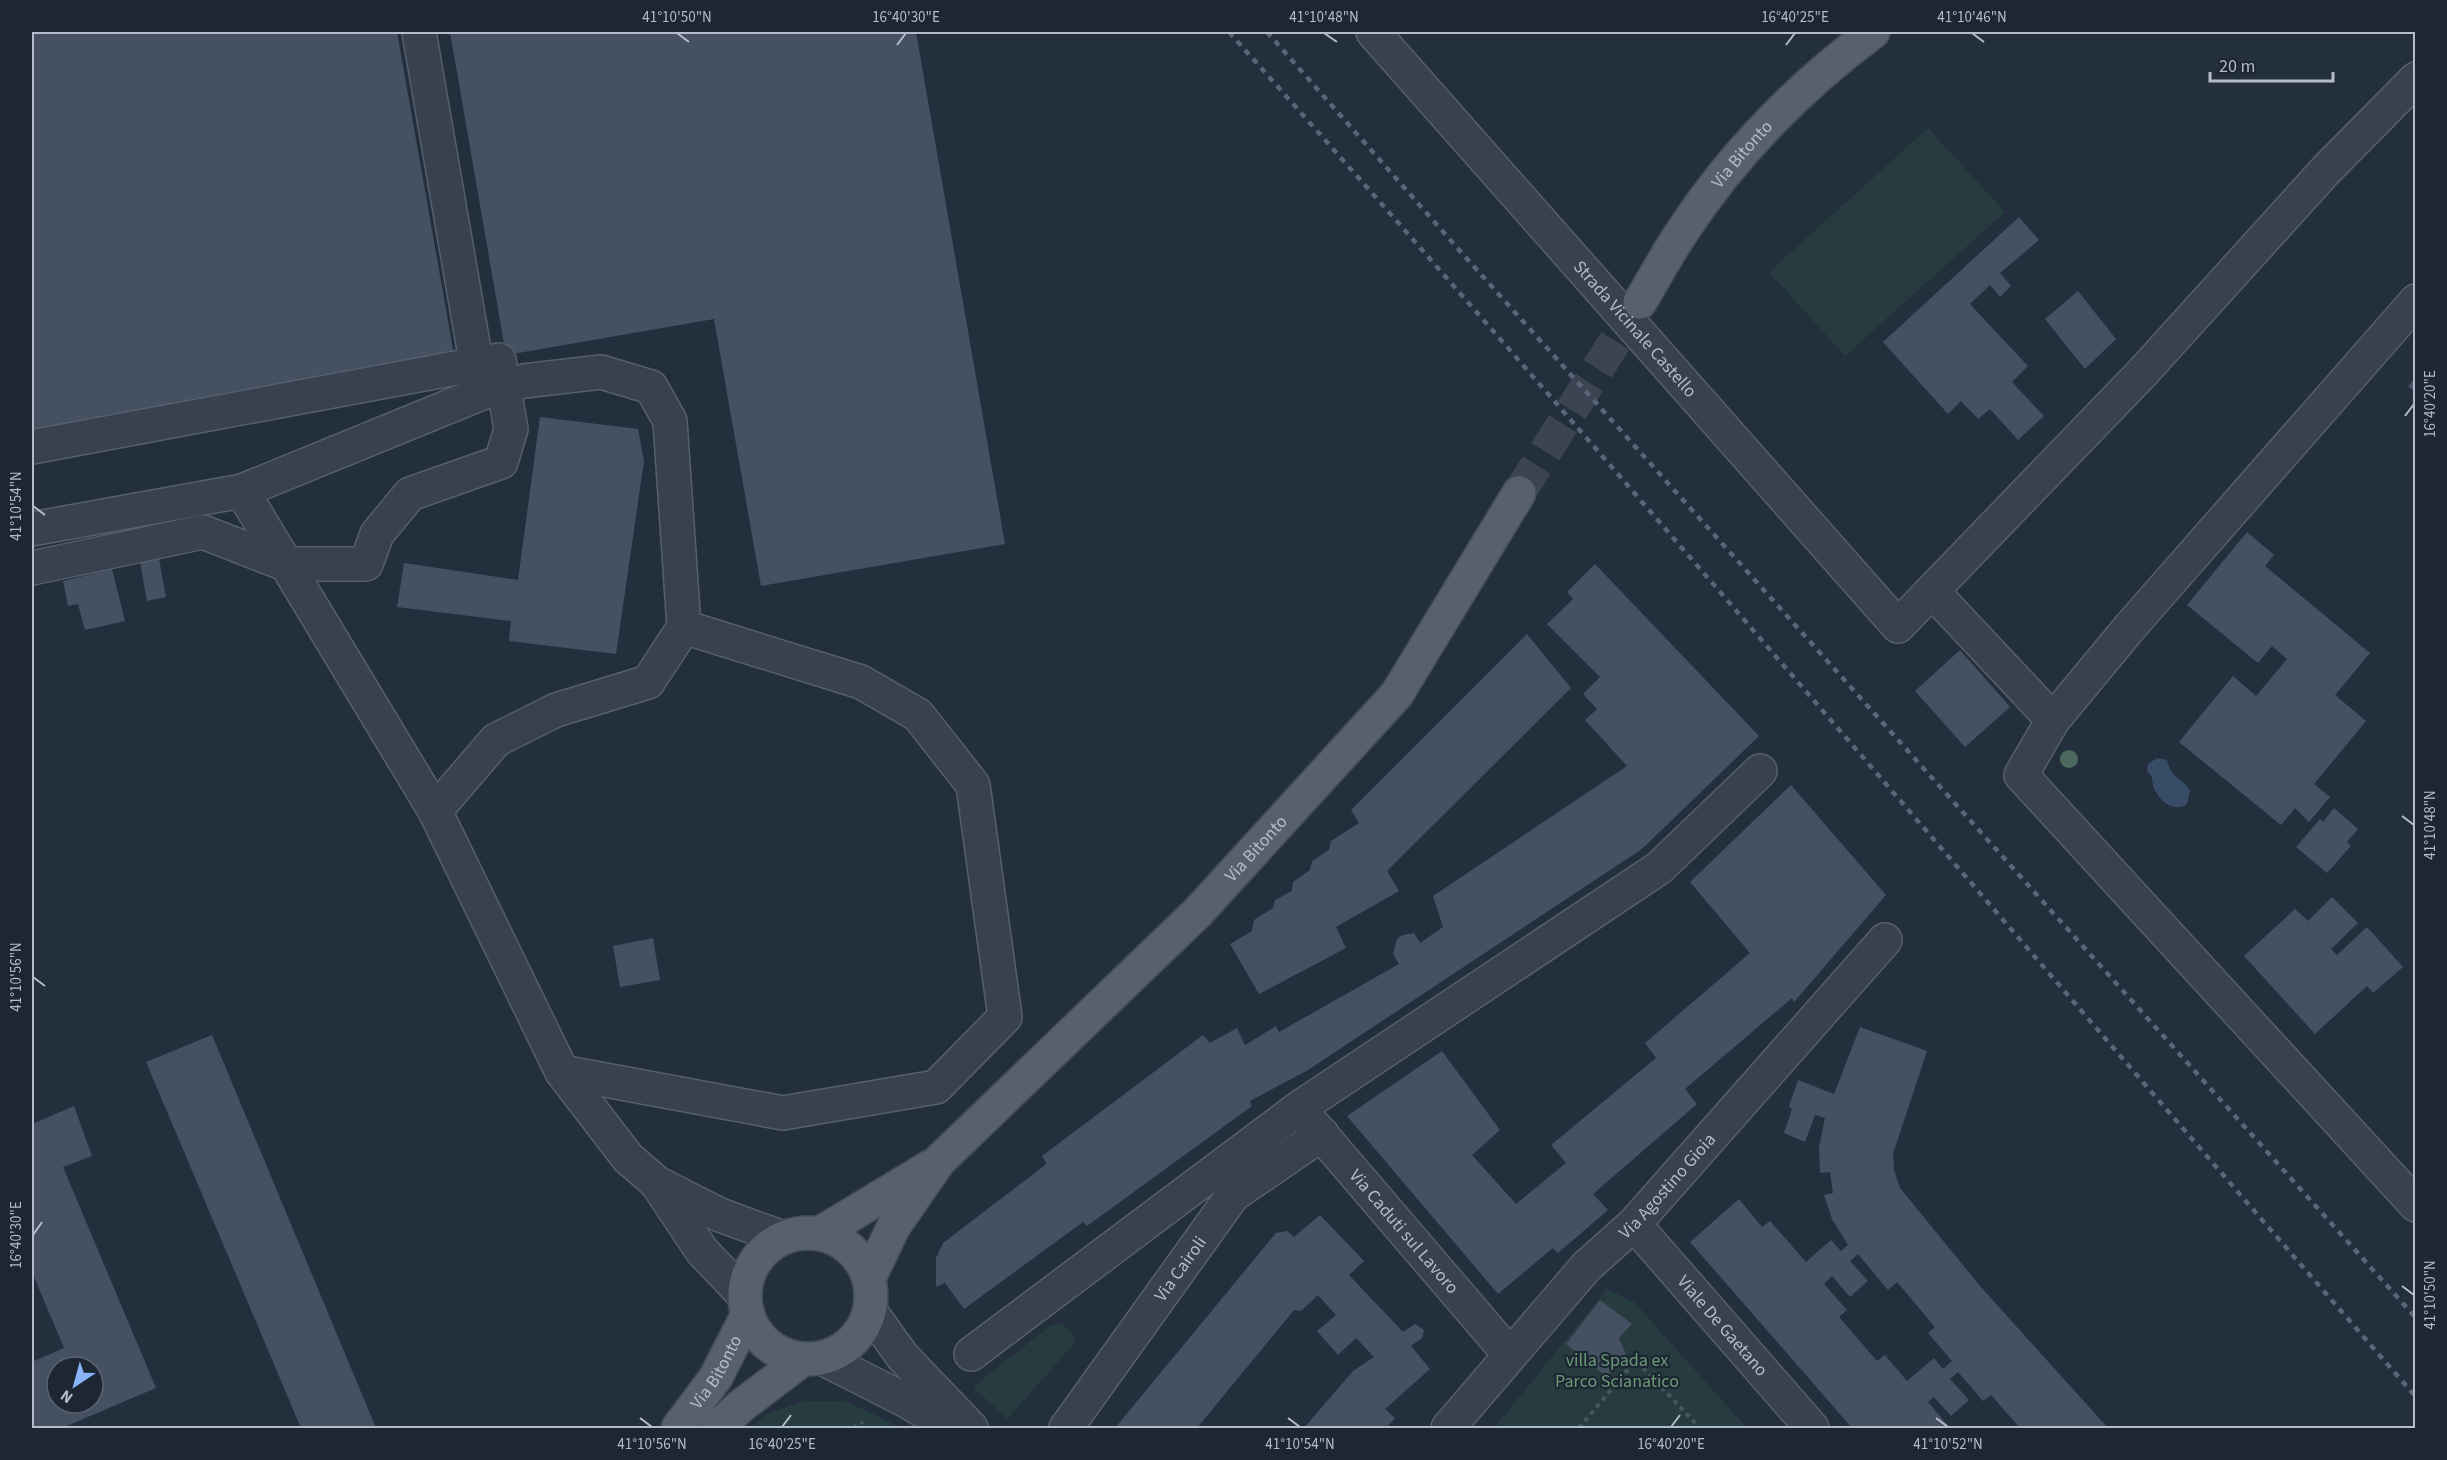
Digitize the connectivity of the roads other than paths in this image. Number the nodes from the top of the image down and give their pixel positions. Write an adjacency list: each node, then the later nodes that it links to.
1 (419, 32): 7 (street)
2 (1373, 32): 14 (street, Strada Vicinale Castello)
3 (1873, 32): 6 (main road, Via Bitonto)
4 (2415, 79): 14 (street)
5 (2415, 301): 16 (street)
6 (1640, 302)
7 (487, 381): 8 (street); 9 (street); 12 (street); 15 (street)
8 (32, 447)
9 (242, 491): 11 (street); 12 (street)
10 (1519, 493): 23 (main road, Via Bitonto)
11 (32, 529)
12 (285, 564): 13 (street); 18 (street)
13 (32, 568)
14 (1932, 591): 16 (street)
15 (684, 627): 18 (street); 20 (street)
16 (2053, 720): 25 (street)
17 (1760, 771): 21 (street)
18 (435, 811): 20 (street)
19 (1885, 940): 26 (street, Via Agostino Gioia)
20 (562, 1072): 24 (street)
21 (1299, 1108): 22 (street, Via Caduti sul Lavoro); 32 (street)
22 (1322, 1134): 33 (street, Via Caduti sul Lavoro); 39 (street, Via Cairoli)
23 (939, 1161): 27 (main road); 29 (main road)
24 (657, 1183): 28 (street); 30 (street)
25 (2415, 1205)
26 (1634, 1224): 33 (street, Via Agostino Gioia); 41 (street, Viale De Gaetano)
27 (819, 1234): 28 (main road); 29 (main road)
28 (783, 1238): 30 (main road)
29 (869, 1278): 31 (main road)
30 (747, 1305): 34 (main road); 35 (main road, Via Bitonto)
31 (870, 1311): 34 (main road); 38 (street)
32 (971, 1354)
33 (1510, 1355): 40 (street, Via Agostino Gioia)
34 (812, 1358): 36 (main road, Via Bitonto); 37 (street)
35 (678, 1428)
36 (717, 1428)
37 (953, 1428)
38 (971, 1428)
39 (1066, 1428)
40 (1448, 1428)
41 (1812, 1428)

